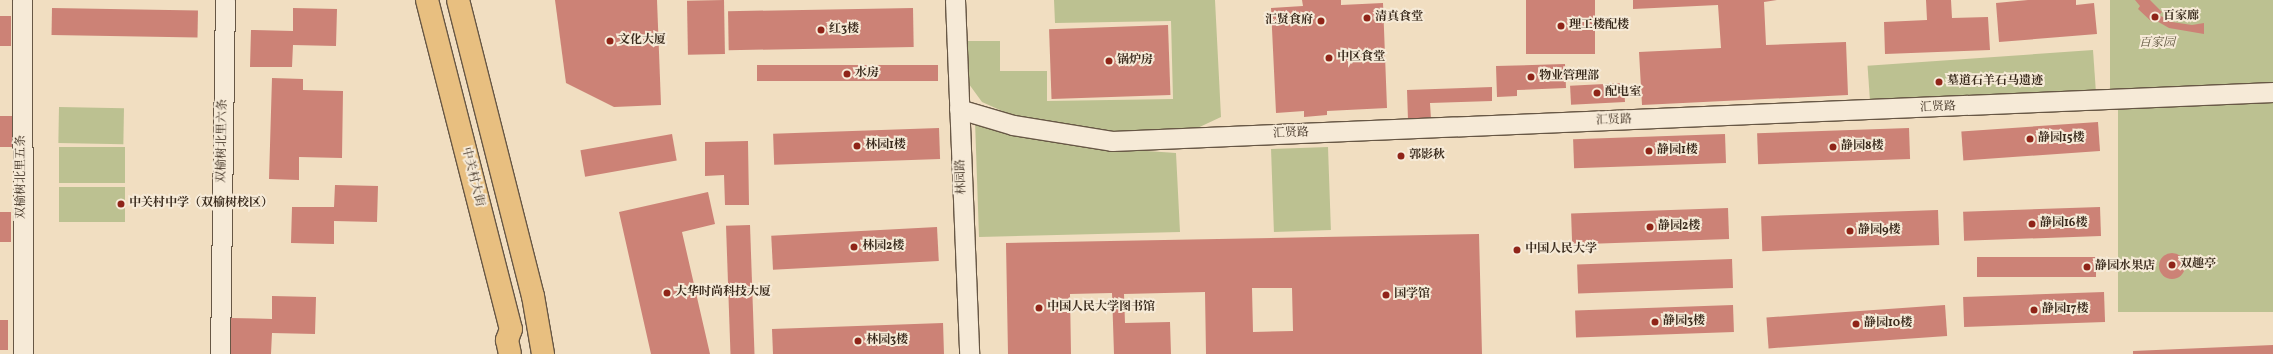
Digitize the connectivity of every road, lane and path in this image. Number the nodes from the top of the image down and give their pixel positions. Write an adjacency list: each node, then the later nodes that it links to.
1 (22, 0): 8 (street, 双榆树北里五条)
2 (225, 0): 9 (street, 双榆树北里六条)
3 (426, 0): 10 (main road, 中关村大街)
4 (458, 0): 11 (main road)
5 (955, 0): 7 (street, 林园路)
6 (2273, 92): 7 (street, 汇贤路)
7 (959, 109): 12 (street, 林园路)
8 (23, 354)
9 (220, 354)
10 (510, 354)
11 (543, 354)
12 (969, 354)

